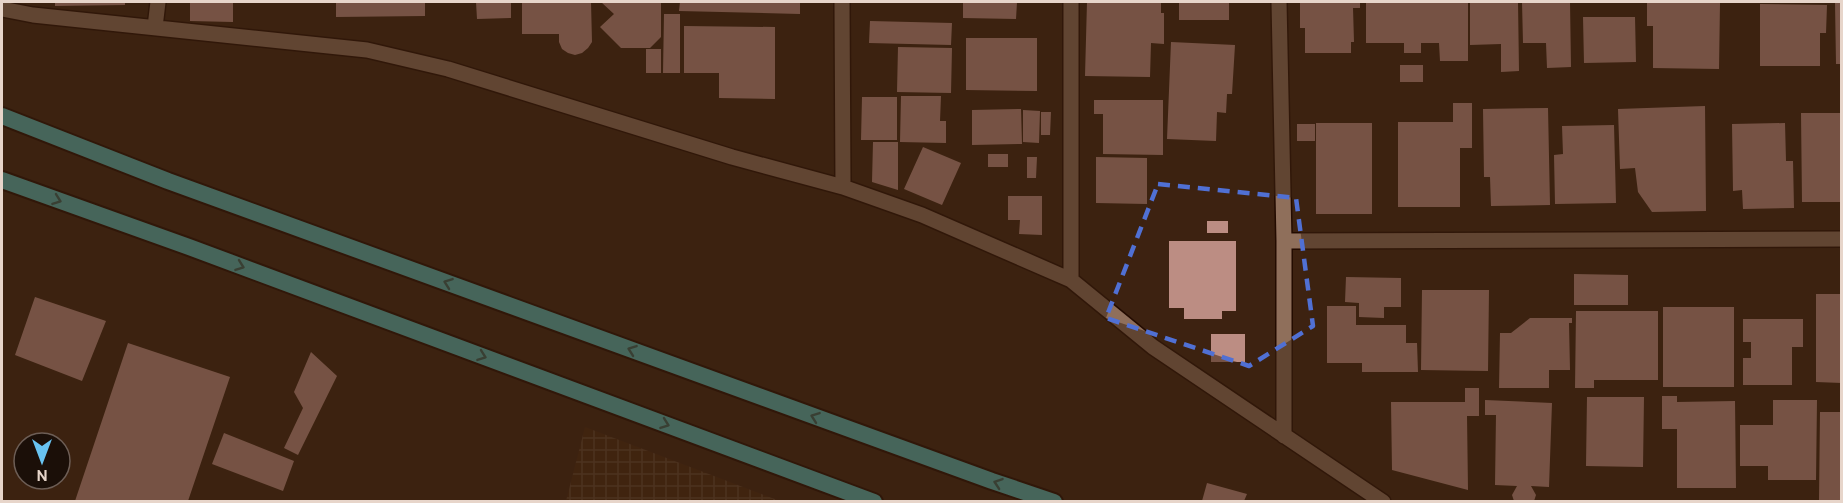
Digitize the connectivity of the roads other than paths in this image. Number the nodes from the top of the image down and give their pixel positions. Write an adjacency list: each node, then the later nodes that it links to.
1 (158, 2): 6 (street)
2 (842, 2): 9 (street)
3 (1071, 2): 12 (street)
4 (1279, 2): 11 (street)
5 (2, 9): 6 (street)
6 (155, 27): 9 (street)
7 (2, 116): 15 (highway, one-way to 7)
8 (2, 180): 14 (highway, one-way to 14)
9 (843, 187): 12 (street)
10 (1842, 239): 11 (street)
11 (1284, 241): 13 (street)
12 (1071, 280): 13 (street)
13 (1284, 436): 16 (street)
14 (874, 501)
15 (1054, 501)
16 (1383, 501)

